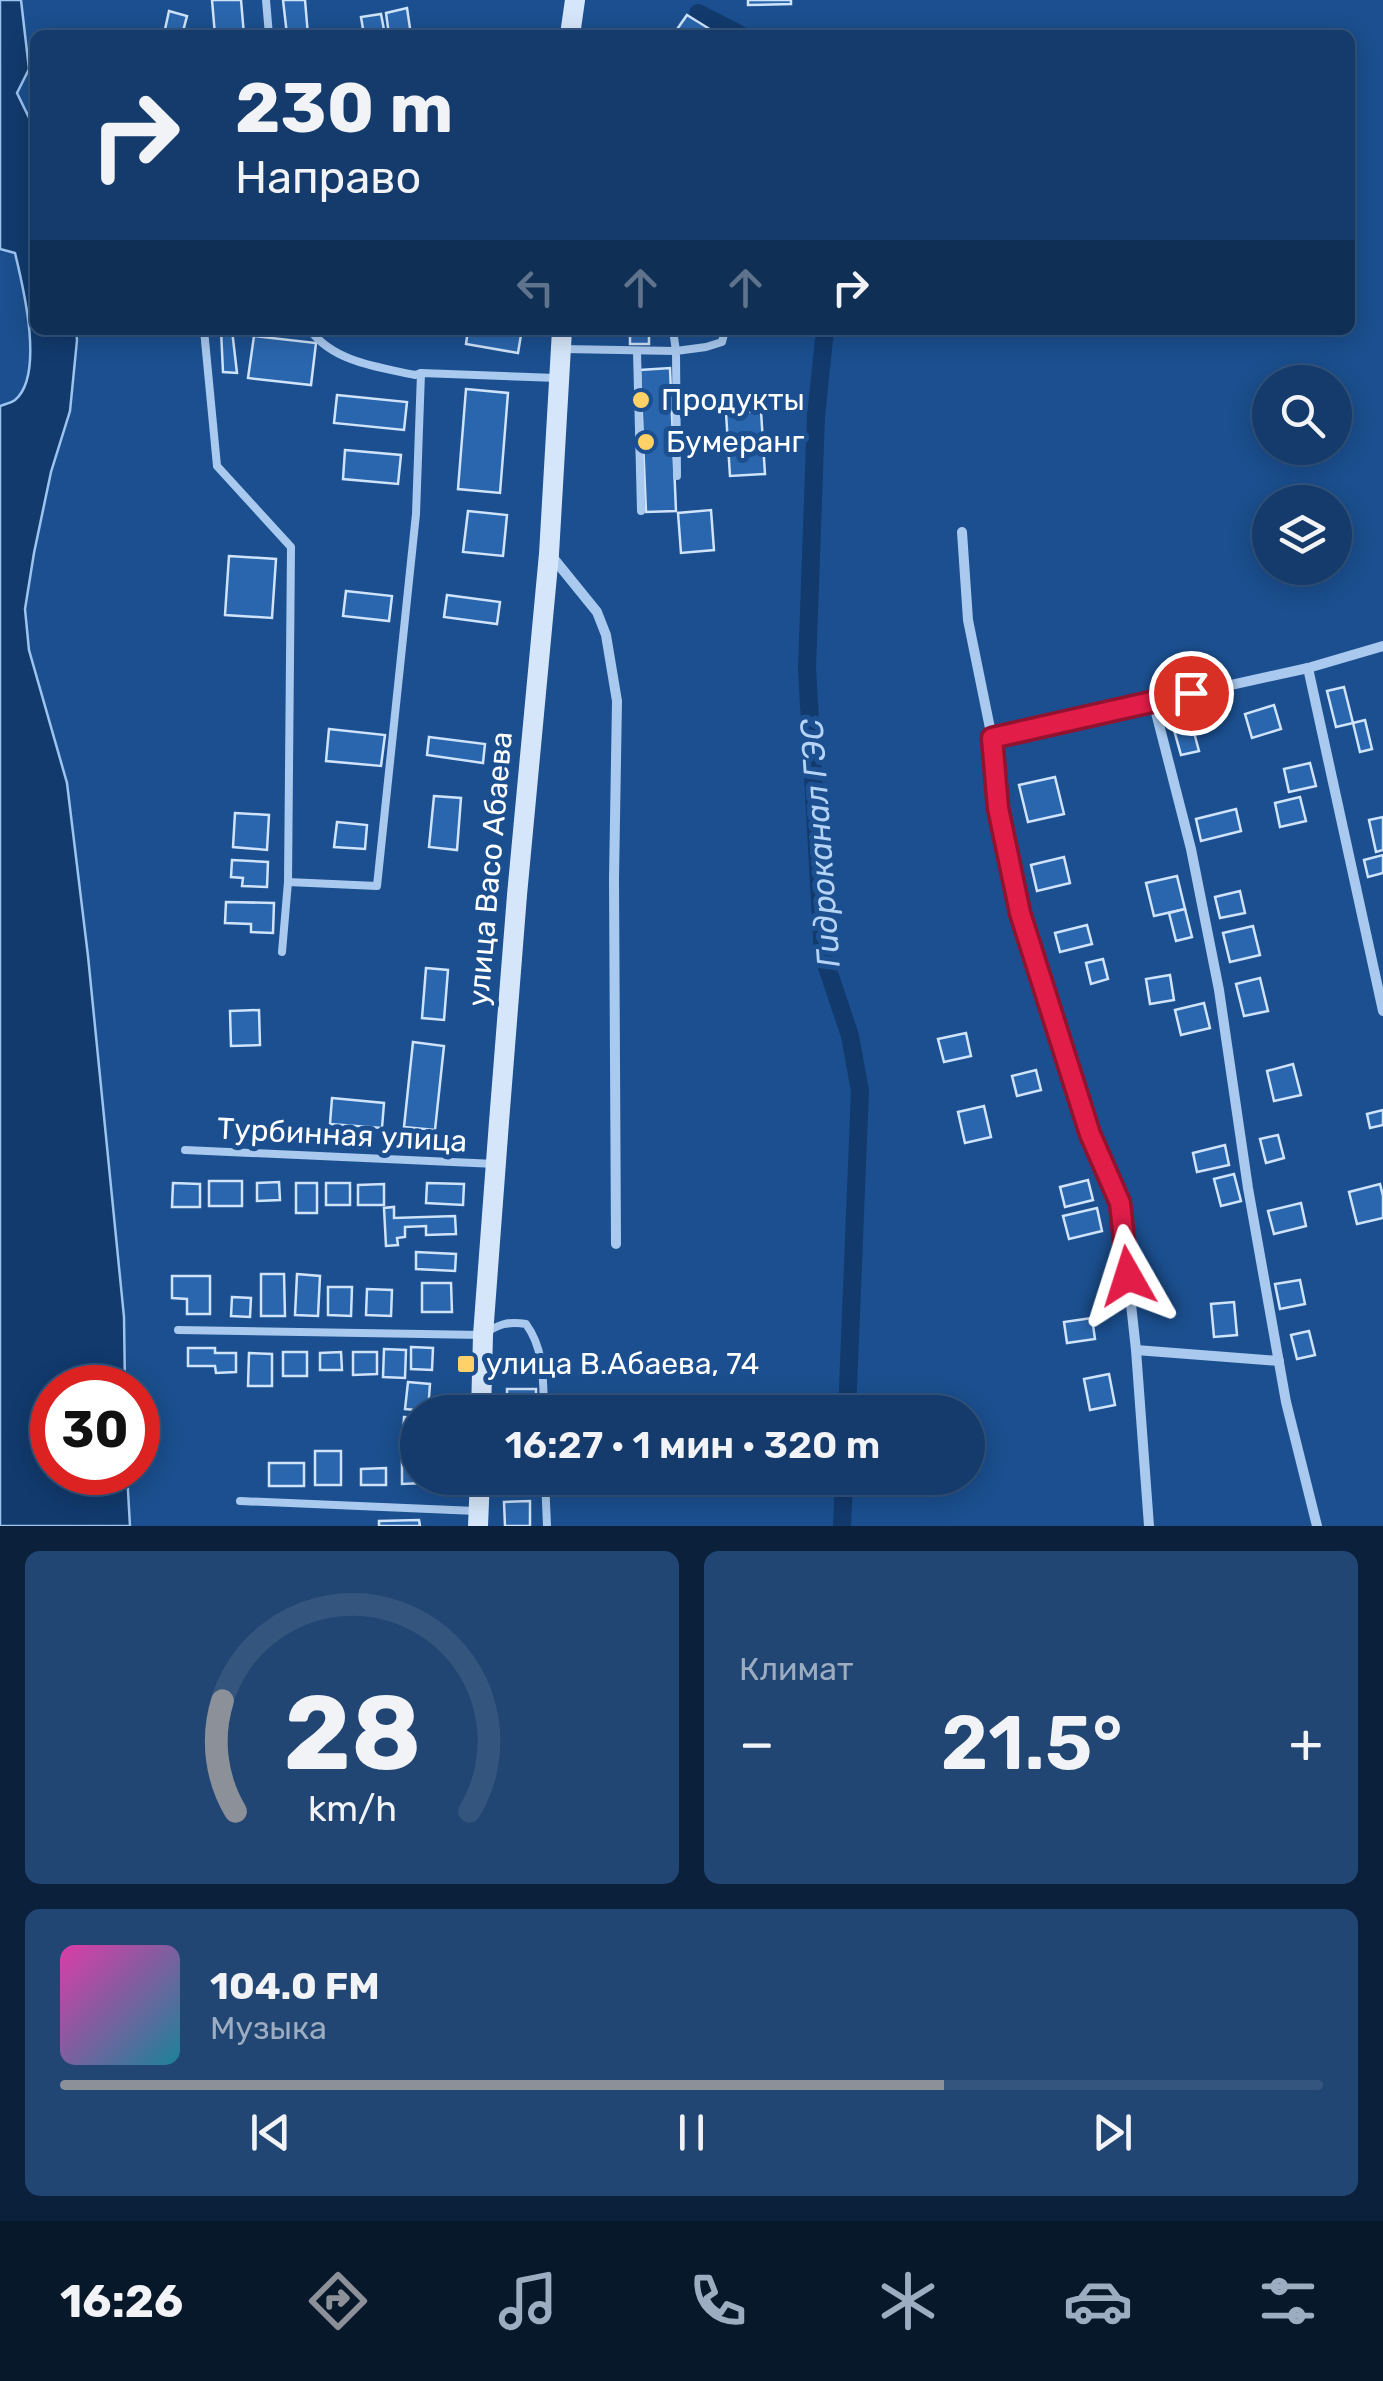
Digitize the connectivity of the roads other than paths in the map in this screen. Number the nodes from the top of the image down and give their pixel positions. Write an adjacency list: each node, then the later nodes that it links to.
1 (266, 0): 3 (lane)
2 (575, 0): 4 (main road)
3 (269, 30)
4 (571, 30)
5 (204, 335): 22 (lane)
6 (314, 335): 12 (lane)
7 (674, 335): 11 (lane)
8 (724, 335): 11 (lane)
9 (562, 340): 10 (lane); 13 (main road, улица Васо Абаева)
10 (637, 351): 11 (lane); 15 (lane)
11 (676, 352): 14 (lane)
12 (421, 373): 13 (lane); 22 (lane)
13 (561, 378): 17 (main road, улица Васо Абаева)
14 (677, 476)
15 (641, 511)
16 (962, 532): 21 (street)
17 (550, 554): 26 (main road, улица Васо Абаева); 27 (street)
18 (1383, 646): 19 (street)
19 (1308, 668): 20 (street); 24 (street)
20 (1152, 702): 21 (street); 31 (street)
21 (992, 738): 30 (street)
22 (288, 882): 23 (lane)
23 (282, 952)
24 (1383, 1011)
25 (186, 1150): 26 (lane, Турбинная улица)
26 (497, 1164): 29 (main road, улица Васо Абаева)
27 (616, 1244)
28 (178, 1330): 29 (lane)
29 (483, 1335): 32 (main road, улица Васо Абаева); 33 (lane)
30 (1136, 1350): 31 (street); 38 (street)
31 (1279, 1361): 39 (street)
32 (481, 1395)
33 (543, 1395)
34 (545, 1495): 37 (lane)
35 (240, 1501): 36 (lane)
36 (478, 1519)
37 (546, 1526)
38 (1149, 1526)
39 (1318, 1526)

